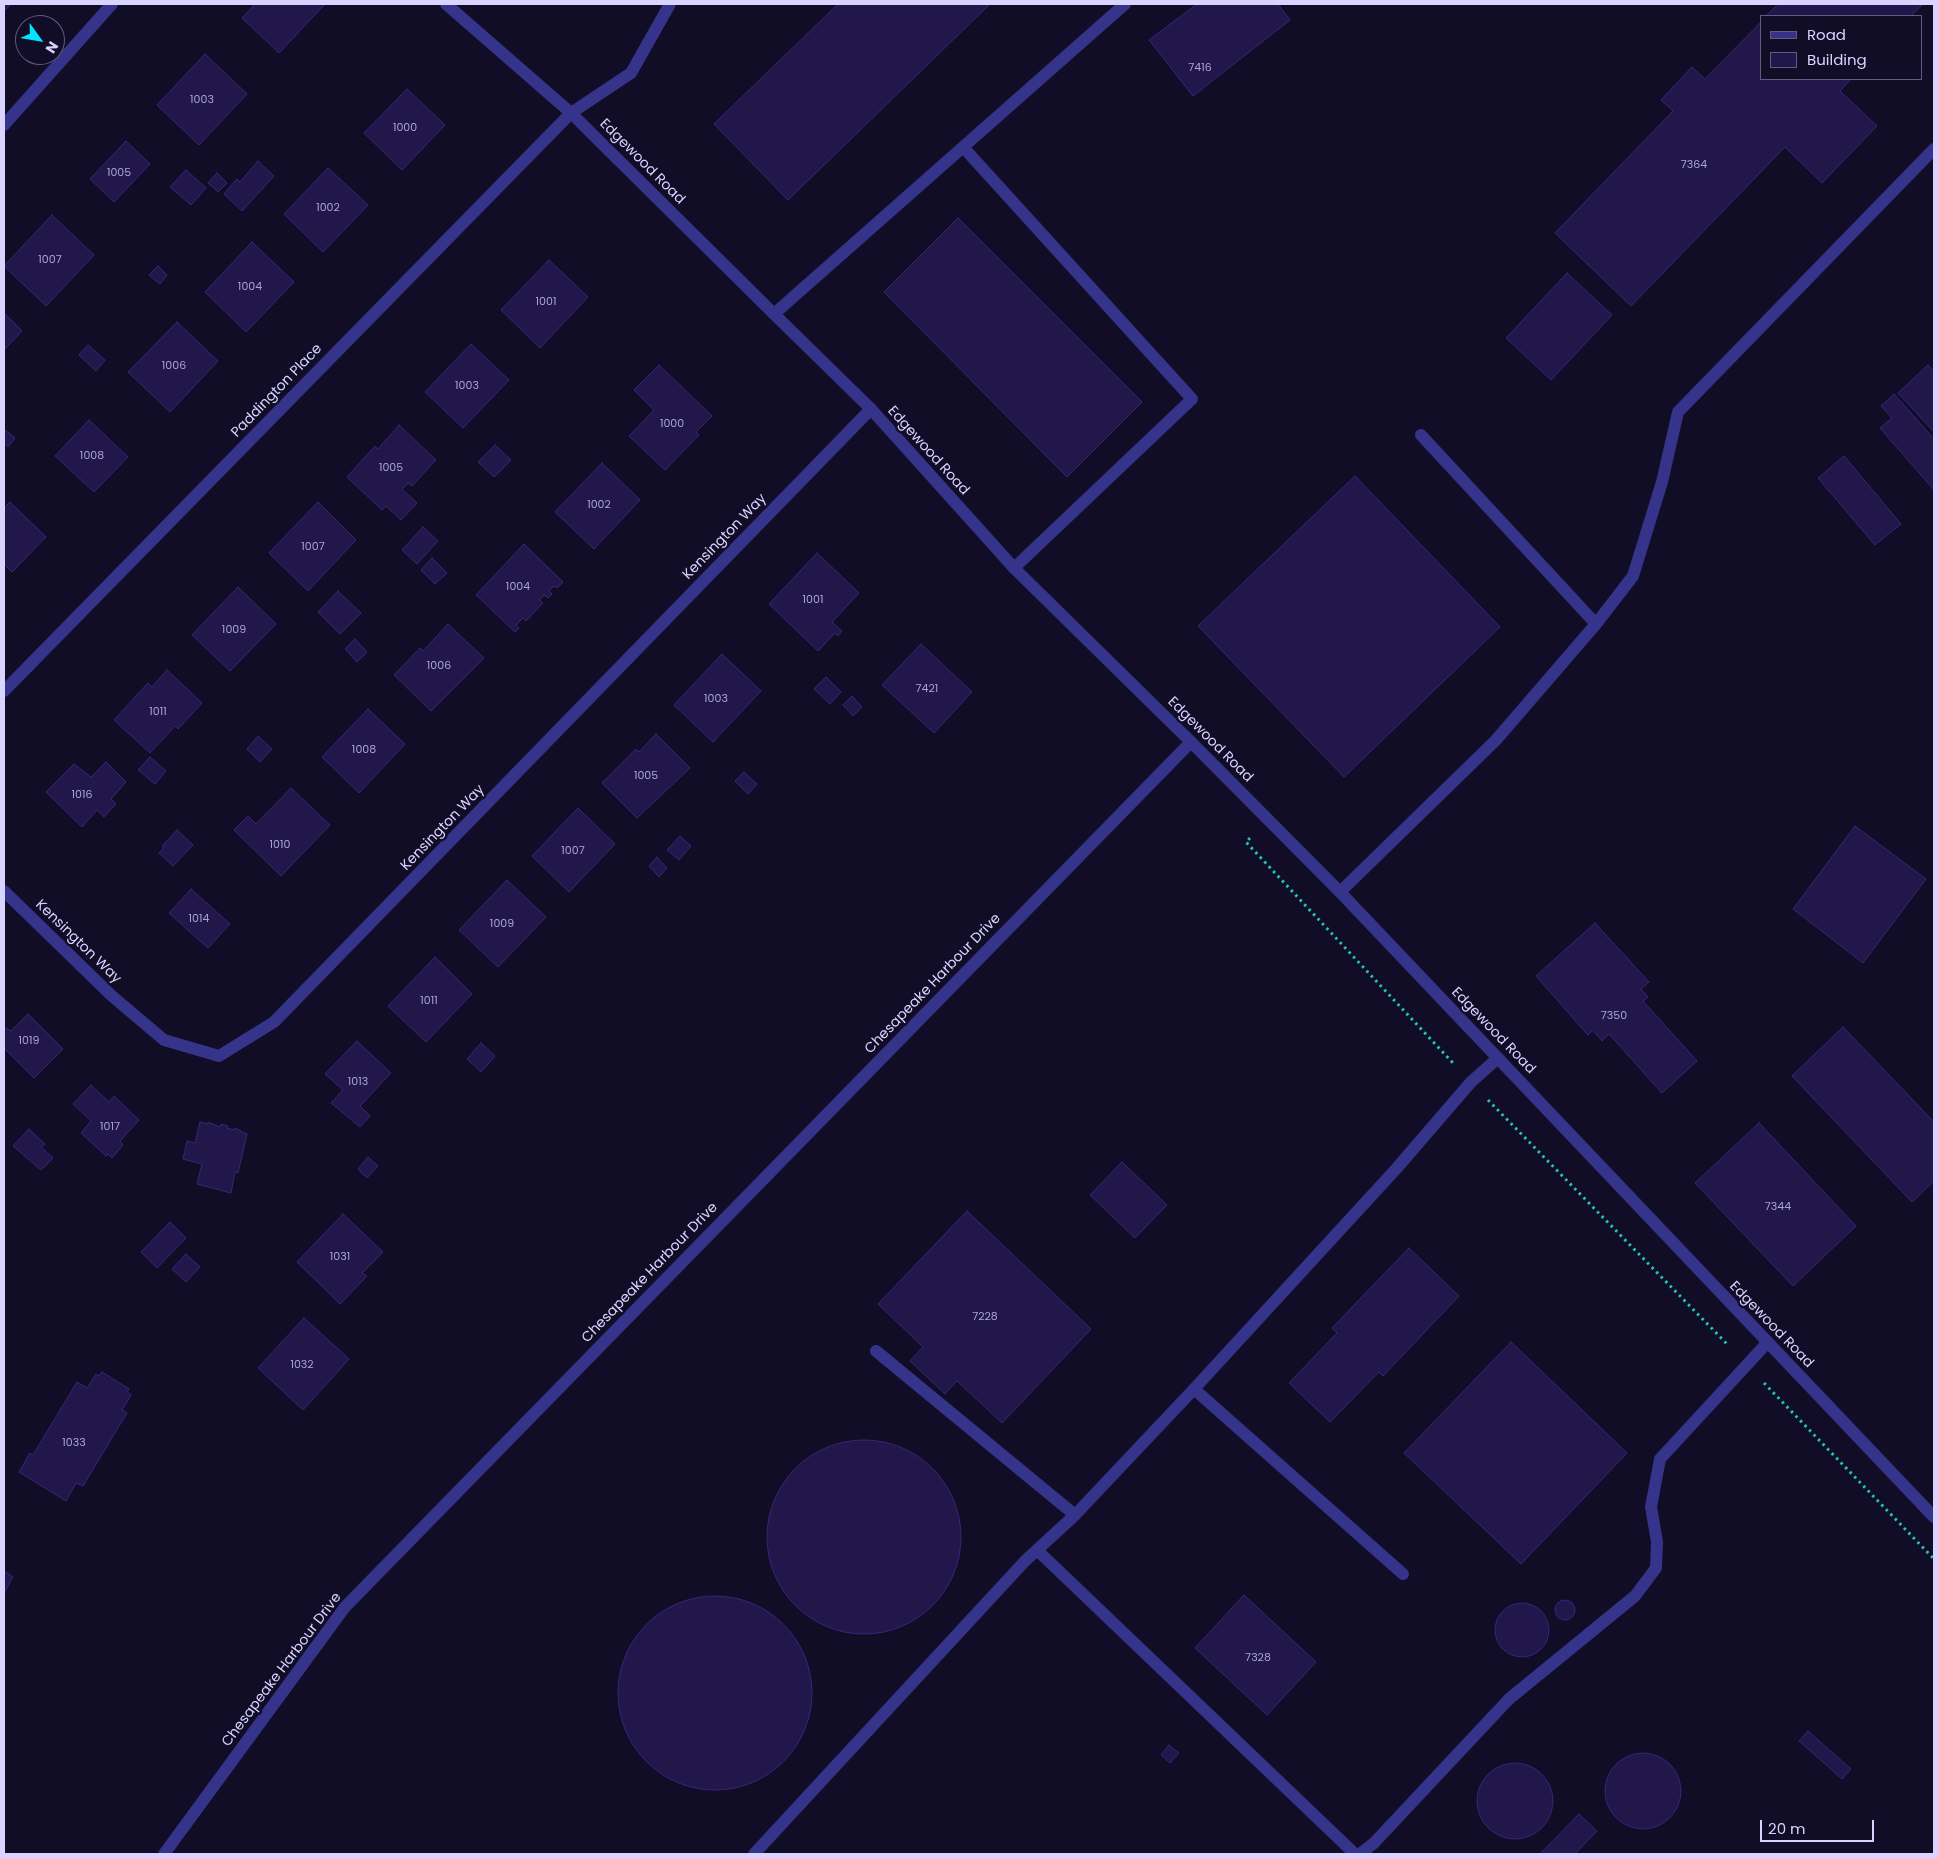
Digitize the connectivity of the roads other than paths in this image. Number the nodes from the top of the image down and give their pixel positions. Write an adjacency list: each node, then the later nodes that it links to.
1 (112, 4): 6 (street)
2 (446, 4): 5 (street, Edgewood Road)
3 (670, 4): 5 (street, Paddington Place)
4 (1125, 4): 7 (street)
5 (571, 113): 9 (street, Edgewood Road); 14 (street, Paddington Place)
6 (4, 125)
7 (963, 147): 9 (street); 12 (street)
8 (1934, 149): 13 (street)
9 (774, 314): 10 (street, Edgewood Road)
10 (871, 410): 12 (street, Edgewood Road); 16 (street, Kensington Way)
11 (1421, 436): 13 (street)
12 (1014, 568): 15 (street, Edgewood Road)
13 (1596, 624): 17 (street)
14 (4, 691)
15 (1191, 742): 17 (street, Edgewood Road); 26 (street, Chesapeake Harbour Drive)
16 (4, 892)
17 (1340, 892): 18 (street, Edgewood Road)
18 (1498, 1058): 19 (street, Edgewood Road); 21 (street)
19 (1768, 1343): 23 (street, Edgewood Road); 29 (street)
20 (876, 1351): 22 (street)
21 (1194, 1389): 22 (street); 25 (street)
22 (1075, 1515): 24 (street)
23 (1934, 1517)
24 (1037, 1550): 27 (street); 28 (street)
25 (1403, 1574)
26 (164, 1854)
27 (754, 1854)
28 (1355, 1854)
29 (1360, 1854)

